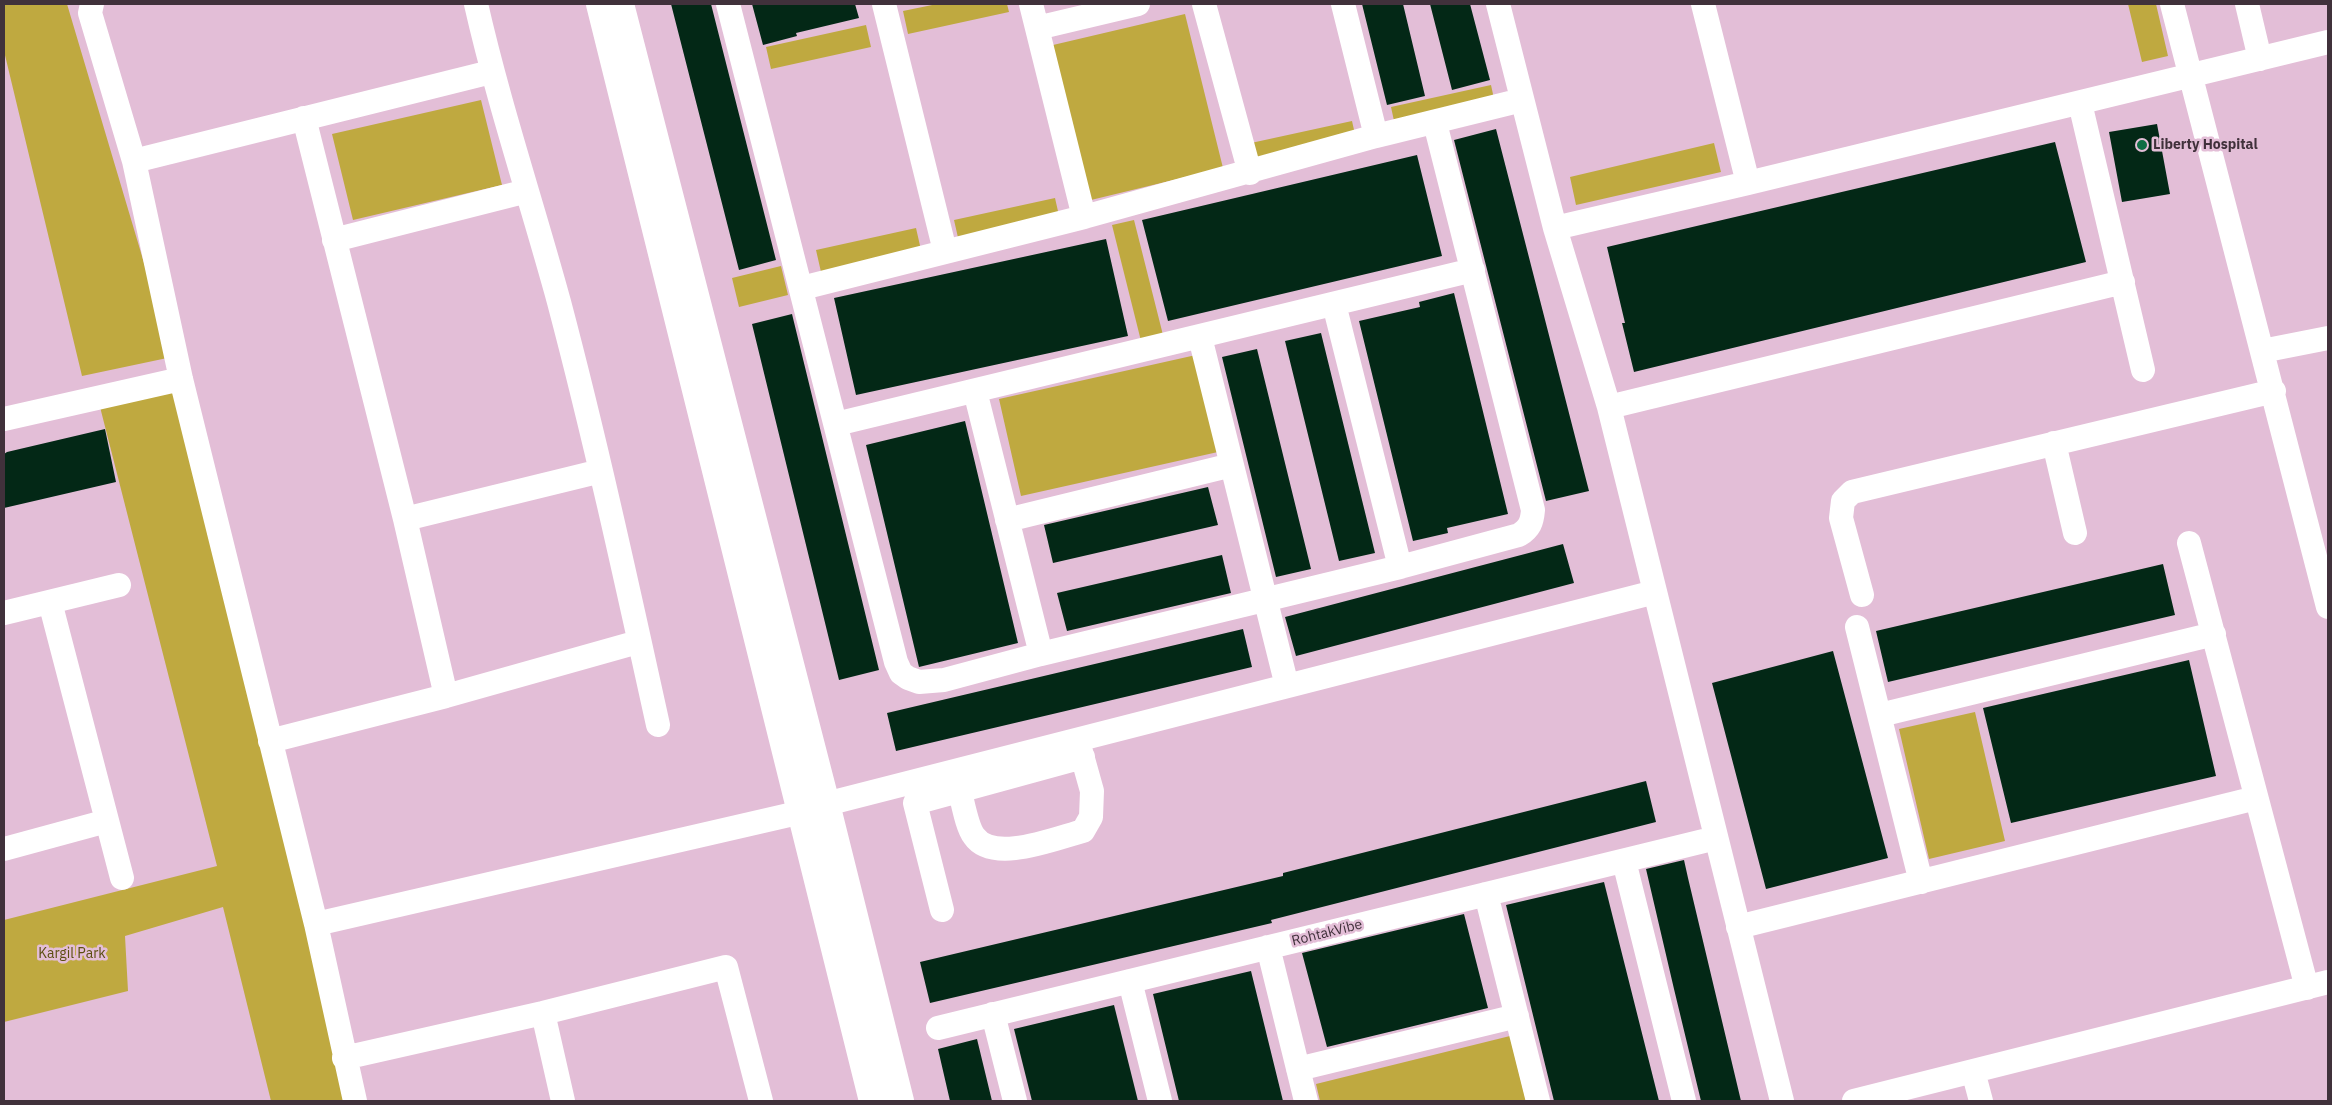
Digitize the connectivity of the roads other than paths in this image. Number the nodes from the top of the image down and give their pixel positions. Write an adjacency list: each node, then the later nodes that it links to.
1 (92, 4): 25 (street)
2 (476, 4): 18 (street)
3 (600, 4): 74 (main road)
4 (620, 4): 74 (main road)
5 (728, 4): 35 (street)
6 (884, 4): 32 (street)
7 (1031, 4): 15 (street)
8 (1138, 4): 15 (street)
9 (1204, 4): 26 (street)
10 (1344, 4): 24 (street)
11 (1498, 4): 20 (street)
12 (1703, 4): 27 (street)
13 (2172, 4): 19 (street)
14 (2247, 4): 17 (street)
15 (1038, 28): 29 (street)
16 (2328, 42): 17 (street)
17 (2260, 59): 19 (street)
18 (492, 72): 22 (street); 28 (street)
19 (2191, 76): 21 (street); 39 (street)
20 (1522, 100): 23 (street); 30 (street)
21 (2080, 103): 27 (street); 34 (street)
22 (304, 118): 25 (street); 31 (street)
23 (1435, 123): 24 (street); 33 (street)
24 (1376, 136): 26 (street)
25 (134, 161): 41 (street)
26 (1250, 173): 29 (street)
27 (1748, 183): 30 (street)
28 (527, 191): 31 (street); 49 (street)
29 (1084, 217): 32 (street)
30 (1555, 228): 44 (street)
31 (334, 240): 50 (street)
32 (945, 251): 35 (street)
33 (1474, 270): 36 (street); 54 (street)
34 (2123, 282): 40 (street); 44 (street)
35 (802, 288): 46 (street)
36 (1334, 304): 37 (street); 54 (street)
37 (1200, 337): 42 (street); 48 (street)
38 (2328, 338): 39 (street)
39 (2262, 351): 43 (street)
40 (2143, 370)
41 (182, 379): 45 (street); 70 (street)
42 (975, 391): 46 (street); 51 (street)
43 (2274, 391): 47 (street); 60 (street)
44 (1609, 407): 56 (street)
45 (4, 419)
46 (836, 424): 65 (street)
47 (2054, 443): 52 (street); 57 (street)
48 (1232, 465): 51 (street); 58 (street)
49 (601, 472): 50 (street); 64 (street)
50 (405, 518): 67 (street)
51 (1007, 520): 65 (street)
52 (2075, 533)
53 (2189, 543): 63 (street)
54 (1400, 567): 58 (street)
55 (119, 585): 59 (street)
56 (1655, 592): 66 (street); 76 (street)
57 (1862, 595)
58 (1265, 599): 65 (street); 66 (street)
59 (50, 602): 61 (street); 75 (street)
60 (2328, 607)
61 (4, 613)
62 (1856, 627): 68 (street)
63 (2214, 634): 68 (street); 73 (street)
64 (638, 642): 67 (street); 69 (street)
65 (1040, 654)
66 (1287, 686): 71 (street)
67 (446, 696): 70 (street)
68 (1880, 715): 80 (street)
69 (658, 725)
70 (270, 741): 83 (street)
71 (1080, 748): 72 (street); 72 (street); 74 (street)
72 (960, 792): 82 (street)
73 (2256, 798): 80 (street); 87 (street)
74 (814, 808): 83 (street); 98 (main road); 99 (main road)
75 (107, 821): 77 (street); 79 (street)
76 (1716, 838): 78 (street, RohtakVibe); 84 (street)
77 (4, 849)
78 (1624, 860): 81 (street, RohtakVibe); 104 (street)
79 (122, 878)
80 (1921, 882): 84 (street)
81 (1486, 894): 85 (street, RohtakVibe); 90 (street)
82 (942, 910)
83 (316, 924): 92 (street)
84 (1738, 927): 105 (street)
85 (1268, 947): 86 (street, RohtakVibe); 93 (street)
86 (1130, 981): 89 (street, RohtakVibe); 101 (street)
87 (2317, 985): 94 (street)
88 (543, 1013): 92 (street); 96 (street); 97 (street)
89 (994, 1014): 91 (street, RohtakVibe); 100 (street)
90 (1517, 1016): 93 (street); 103 (street)
91 (938, 1028)
92 (344, 1058): 95 (street)
93 (1298, 1069): 102 (street)
94 (1973, 1071): 106 (street); 107 (street)
95 (355, 1101)
96 (563, 1101)
97 (762, 1101)
98 (873, 1101)
99 (900, 1101)
100 (1015, 1101)
101 (1160, 1101)
102 (1306, 1101)
103 (1538, 1101)
104 (1684, 1101)
105 (1782, 1101)
106 (1854, 1101)
107 (1981, 1101)

